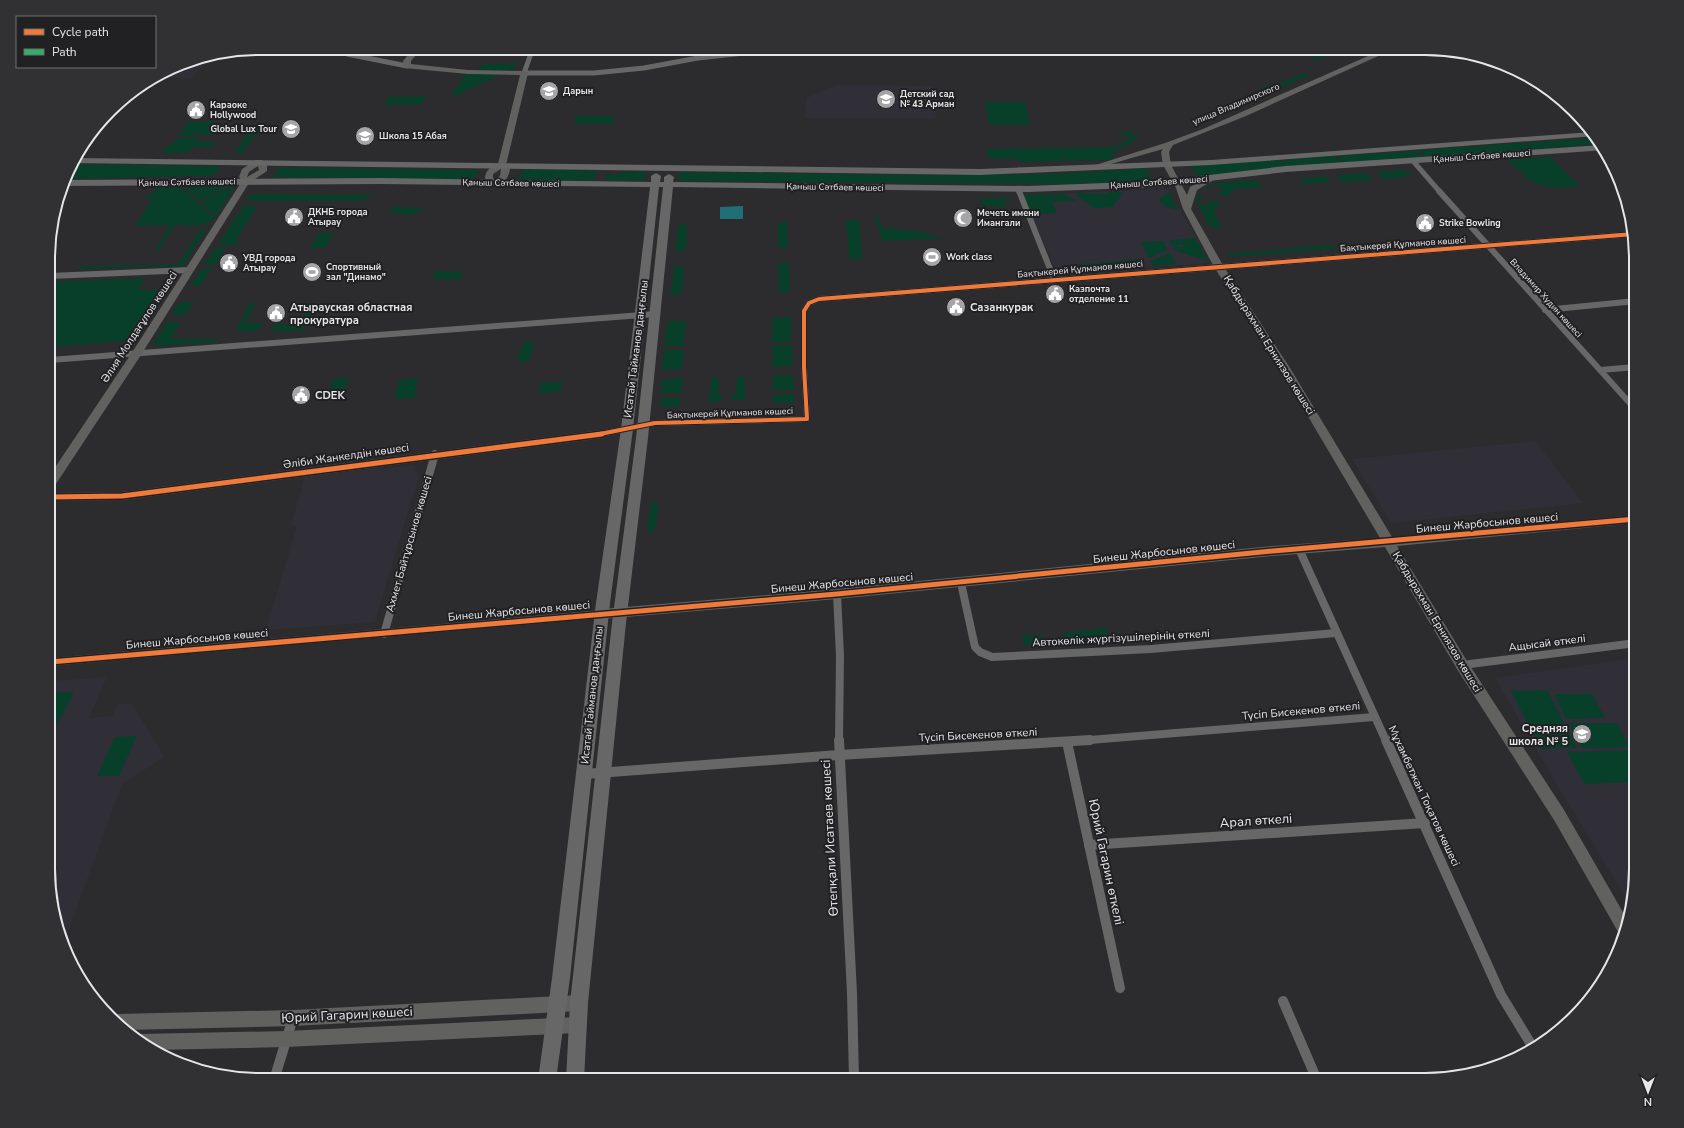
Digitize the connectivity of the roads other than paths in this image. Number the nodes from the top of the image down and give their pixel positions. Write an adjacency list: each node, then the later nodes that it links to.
1 (352, 55): 6 (street)
2 (412, 55): 6 (street)
3 (530, 55): 7 (street)
4 (724, 55): 7 (street)
5 (1376, 55): 9 (street, улица Владимирского)
6 (407, 66): 7 (street)
7 (524, 73): 16 (street)
8 (1587, 135): 15 (main road, Қаныш Сәтбаев көшесі)
9 (1171, 143): 15 (street); 19 (street, улица Владимирского)
10 (1597, 148): 13 (main road, Қаныш Сәтбаев көшесі)
11 (80, 161): 12 (main road, Қаныш Сәтбаев көшесі)
12 (220, 161): 14 (main road, Қаныш Сәтбаев көшесі); 21 (main road)
13 (1414, 161): 20 (main road, Қаныш Сәтбаев көшесі); 33 (street, Владимир Худин көшесі)
14 (259, 162): 16 (main road, Қаныш Сәтбаев көшесі); 22 (street)
15 (1167, 165): 19 (main road, Қаныш Сәтбаев көшесі); 23 (street, Қабдырахман Ерниязов көшесі)
16 (502, 166): 17 (main road, Қаныш Сәтбаев көшесі); 25 (street)
17 (658, 167): 18 (main road, Қаныш Сәтбаев көшесі); 26 (main road, Исатай Тайманов даңғылы)
18 (671, 167): 19 (main road, Қаныш Сәтбаев көшесі); 27 (main road, Исатай Тайманов даңғылы)
19 (1085, 169)
20 (1213, 178): 23 (main road, Қаныш Сәтбаев көшесі); 30 (street)
21 (206, 181): 22 (main road, Қаныш Сәтбаев көшесі); 24 (main road, Қаныш Сәтбаев көшесі)
22 (246, 181): 25 (main road, Қаныш Сәтбаев көшесі); 35 (street, Әлия Молдағұлов көшесі)
23 (1178, 182): 29 (main road, Қаныш Сәтбаев көшесі); 30 (street, Қабдырахман Ерниязов көшесі)
24 (69, 183)
25 (495, 183): 26 (main road, Қаныш Сәтбаев көшесі)
26 (654, 185): 27 (main road, Қаныш Сәтбаев көшесі); 40 (main road, Исатай Тайманов даңғылы)
27 (668, 185): 28 (main road, Қаныш Сәтбаев көшесі); 31 (main road, Исатай Тайманов даңғылы)
28 (719, 186): 29 (main road, Қаныш Сәтбаев көшесі); 31 (main road)
29 (1018, 189): 37 (street)
30 (1187, 209): 34 (street, Қабдырахман Ерниязов көшесі)
31 (666, 210): 41 (main road, Исатай Тайманов даңғылы)
32 (1627, 235): 33 (street, Бақтыкерей Құлманов көшесі)
33 (1487, 246): 34 (street, Бақтыкерей Құлманов көшесі); 39 (street, Владимир Худин көшесі)
34 (1220, 267): 37 (street, Бақтыкерей Құлманов көшесі); 53 (street, Қабдырахман Ерниязов көшесі)
35 (190, 270): 36 (street); 42 (street, Әлия Молдағұлов көшесі)
36 (55, 276)
37 (1054, 279): 47 (street, Бақтыкерей Құлманов көшесі)
38 (1629, 302): 39 (street)
39 (1545, 310): 45 (street, Владимир Худин көшесі)
40 (640, 314): 41 (street); 42 (street); 48 (main road, Исатай Тайманов даңғылы)
41 (655, 314): 47 (main road, Исатай Тайманов даңғылы)
42 (137, 353): 43 (street); 50 (street, Әлия Молдағұлов көшесі)
43 (55, 360)
44 (1629, 368): 45 (street)
45 (1600, 370): 46 (street, Владимир Худин көшесі)
46 (1629, 402)
47 (643, 426): 48 (street, Әліби Жанкелдін көшесі); 57 (main road, Исатай Тайманов даңғылы)
48 (627, 429): 49 (street, Әліби Жанкелдін көшесі); 58 (main road, Исатай Тайманов даңғылы)
49 (435, 454): 51 (street, Әліби Жанкелдін көшесі); 60 (street, Ахмет Байтұрсынов көшесі)
50 (55, 476)
51 (55, 497)
52 (1629, 520): 53 (street, Бинеш Жарбосынов көшесі)
53 (1389, 542): 54 (street, Бинеш Жарбосынов көшесі); 63 (street, Қабдырахман Ерниязов көшесі)
54 (1299, 549): 55 (street, Бинеш Жарбосынов көшесі); 59 (street, Мұхамбетжан Тоқатов көшесі)
55 (961, 583): 56 (street, Бинеш Жарбосынов көшесі); 59 (street, Автокөлік жүргізушілерінің өткелі)
56 (837, 594): 57 (street, Бинеш Жарбосынов көшесі); 66 (street, Өтепқали Исатаев көшесі)
57 (621, 612): 58 (street, Бинеш Жарбосынов көшесі); 67 (main road, Исатай Тайманов даңғылы)
58 (602, 614): 60 (street, Бинеш Жарбосынов көшесі); 68 (main road, Исатай Тайманов даңғылы)
59 (1336, 633): 64 (street, Мұхамбетжан Тоқатов көшесі)
60 (384, 634): 62 (street, Бинеш Жарбосынов көшесі)
61 (1629, 643): 63 (street, Ащысай өткелі)
62 (55, 662)
63 (1462, 665): 71 (street, Қабдырахман Ерниязов көшесі)
64 (1374, 717): 65 (street, Түсіп Бисекенов өткелі); 69 (street, Мұхамбетжан Тоқатов көшесі)
65 (1066, 742): 66 (street, Түсіп Бисекенов өткелі); 70 (street, Юрий Гагарин өткелі)
66 (839, 755): 67 (street, Түсіп Бисекенов өткелі); 86 (street, Өтепқали Исатаев көшесі)
67 (605, 772): 68 (street, Түсіп Бисекенов өткелі); 74 (main road, Исатай Тайманов даңғылы)
68 (584, 774): 75 (main road, Исатай Тайманов даңғылы)
69 (1425, 824): 70 (street, Арал өткелі); 82 (street, Мұхамбетжан Тоқатов көшесі)
70 (1089, 845): 72 (street, Юрий Гагарин өткелі)
71 (1621, 924)
72 (1120, 988)
73 (1283, 1001): 87 (street)
74 (579, 1003): 75 (street, Юрий Гагарин көшесі); 78 (main road, Исатай Тайманов даңғылы)
75 (556, 1004): 76 (street, Юрий Гагарин көшесі); 79 (main road, Исатай Тайманов даңғылы)
76 (293, 1018): 77 (street, Юрий Гагарин көшесі); 80 (street)
77 (124, 1022)
78 (577, 1025): 79 (street, Юрий Гагарин көшесі); 85 (main road, Исатай Тайманов даңғылы)
79 (554, 1026): 80 (street, Юрий Гагарин көшесі); 84 (main road, Исатай Тайманов даңғылы)
80 (286, 1039): 81 (street, Юрий Гагарин көшесі); 83 (street)
81 (150, 1042)
82 (1531, 1044)
83 (276, 1073)
84 (548, 1073)
85 (575, 1073)
86 (854, 1073)
87 (1314, 1073)

